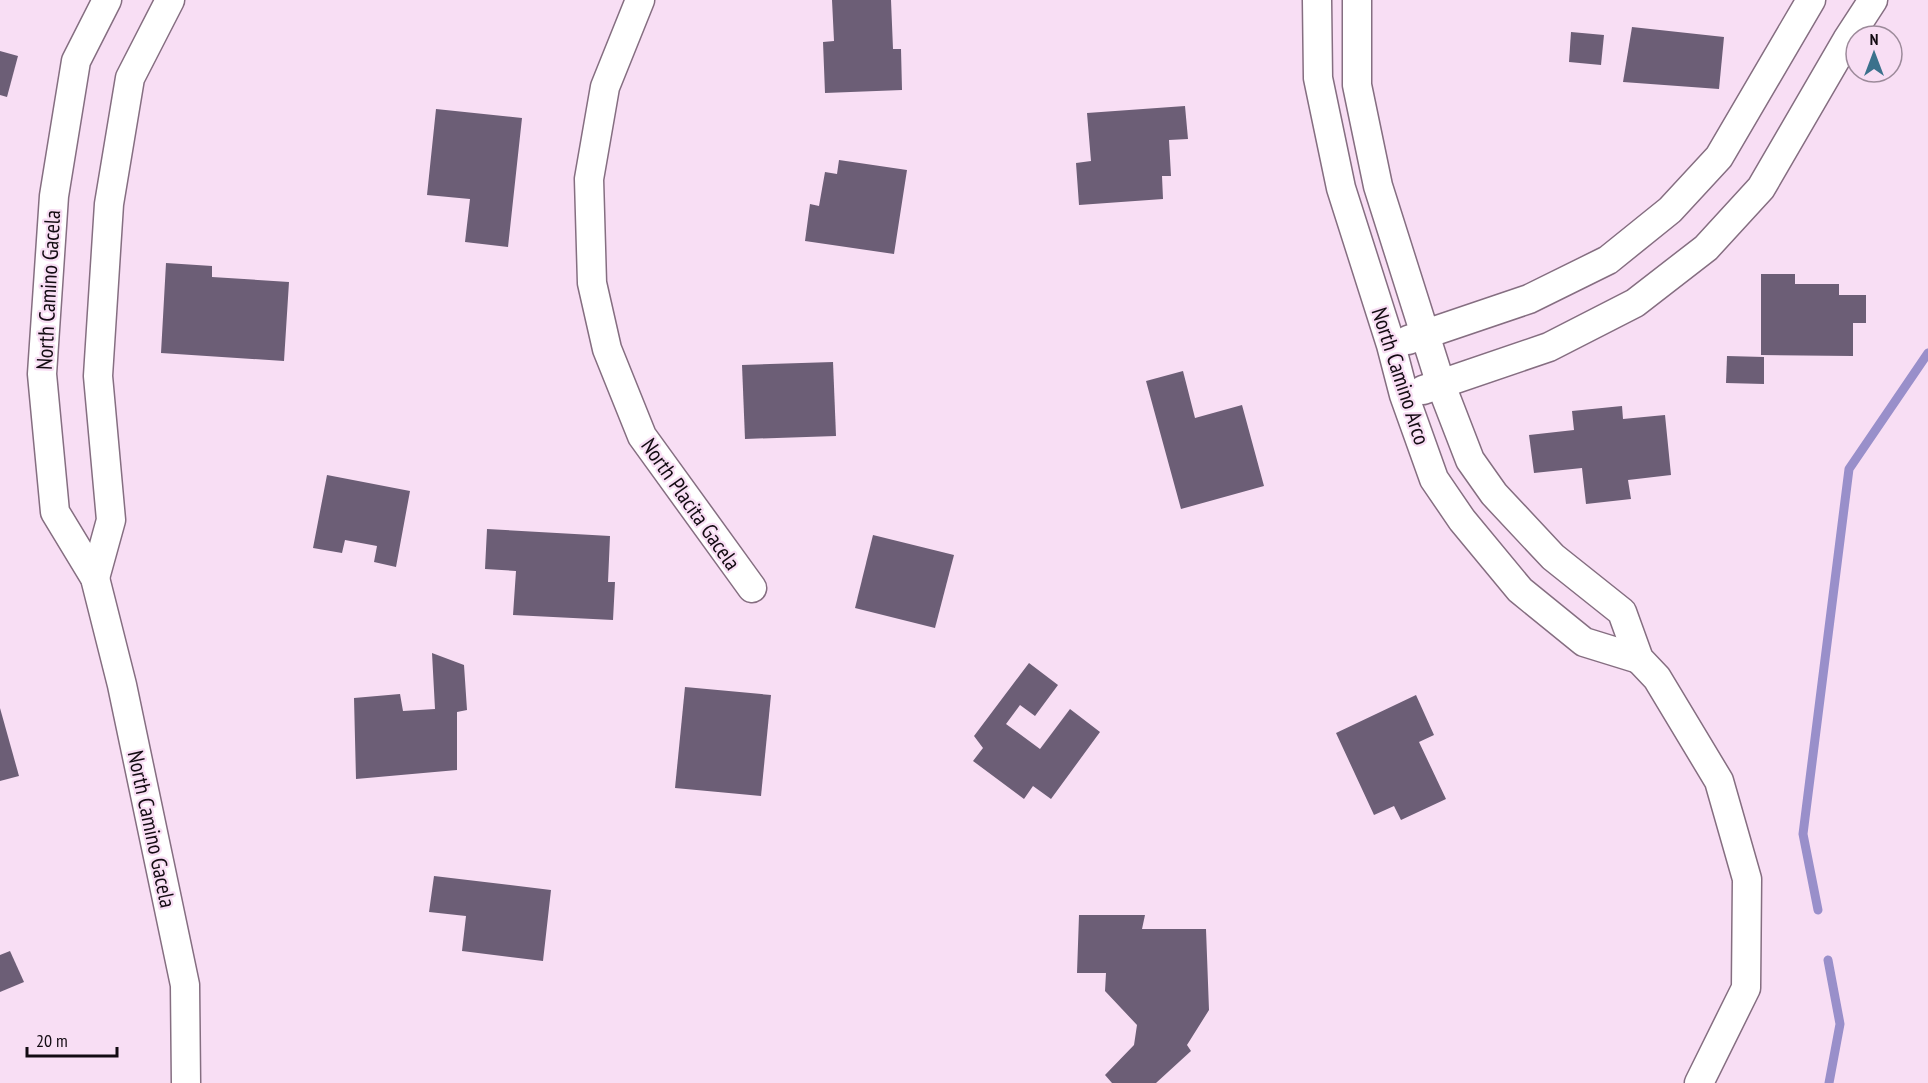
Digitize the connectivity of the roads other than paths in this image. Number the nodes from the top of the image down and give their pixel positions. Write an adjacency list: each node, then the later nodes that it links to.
1 (107, 0): 12 (street, North Camino Gacela)
2 (170, 0): 12 (street, North Camino Gacela)
3 (640, 0): 13 (street, North Placita Gacela)
4 (1317, 0): 9 (street, North Camino Arco)
5 (1358, 0): 8 (street, North Camino Arco)
6 (1811, 0): 8 (street)
7 (1873, 0): 10 (street)
8 (1425, 336): 9 (street); 10 (street, North Camino Arco)
9 (1391, 345): 11 (street, North Camino Arco)
10 (1440, 385): 11 (street); 14 (street, North Camino Arco)
11 (1404, 394): 14 (street, North Camino Arco)
12 (95, 578): 15 (street, North Camino Gacela)
13 (752, 588)
14 (1639, 659): 16 (street, North Camino Arco)
15 (186, 1083)
16 (1699, 1083)

